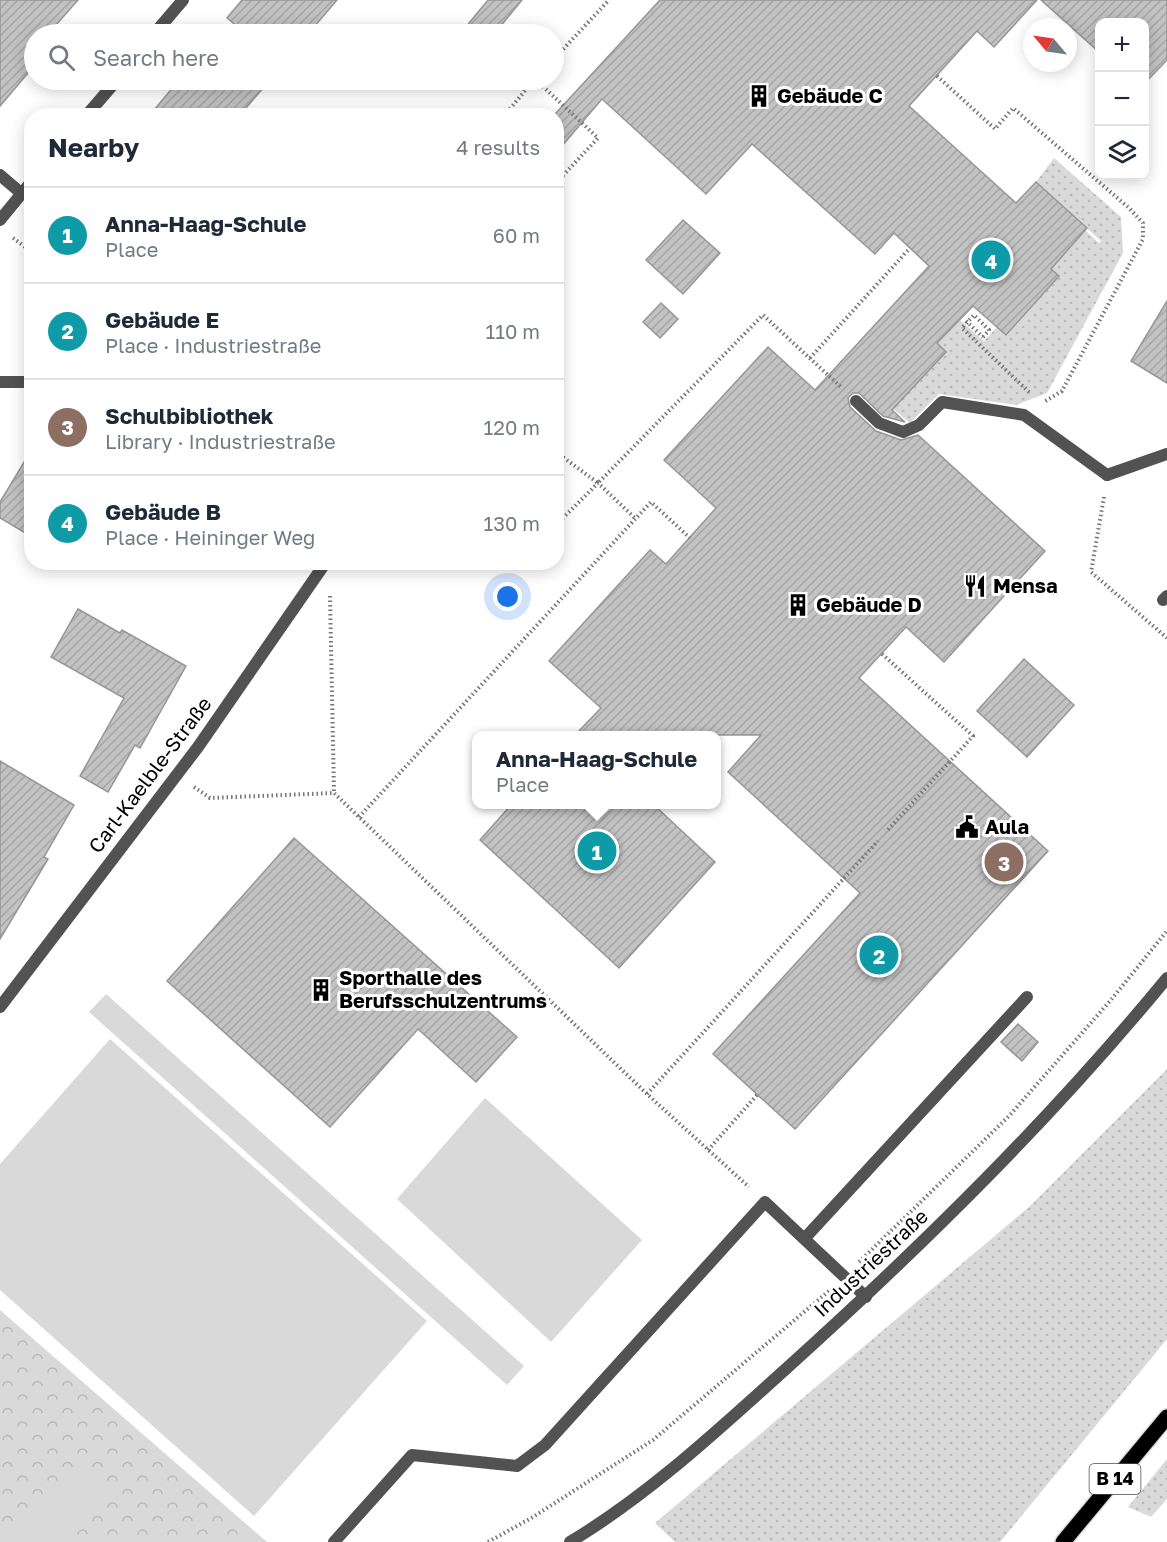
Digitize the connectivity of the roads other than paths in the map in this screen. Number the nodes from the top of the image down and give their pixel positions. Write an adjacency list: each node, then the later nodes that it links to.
1 (183, 0): 2 (street)
2 (163, 24)
3 (108, 90): 4 (street)
4 (93, 108)
5 (0, 176): 7 (street)
6 (24, 190): 7 (street)
7 (21, 194): 8 (street)
8 (0, 220)
9 (0, 382): 10 (street)
10 (24, 382)
11 (856, 401): 12 (street)
12 (1167, 454)
13 (320, 570): 16 (street, Carl-Kaelble-Straße)
14 (1167, 978): 18 (street, Industriestraße)
15 (1027, 997): 17 (street)
16 (0, 1007)
17 (805, 1238): 18 (street); 20 (street)
18 (866, 1297): 21 (street, Industriestraße)
19 (1167, 1417): 22 (main road, B 14)
20 (334, 1542)
21 (570, 1542)
22 (1064, 1542)

